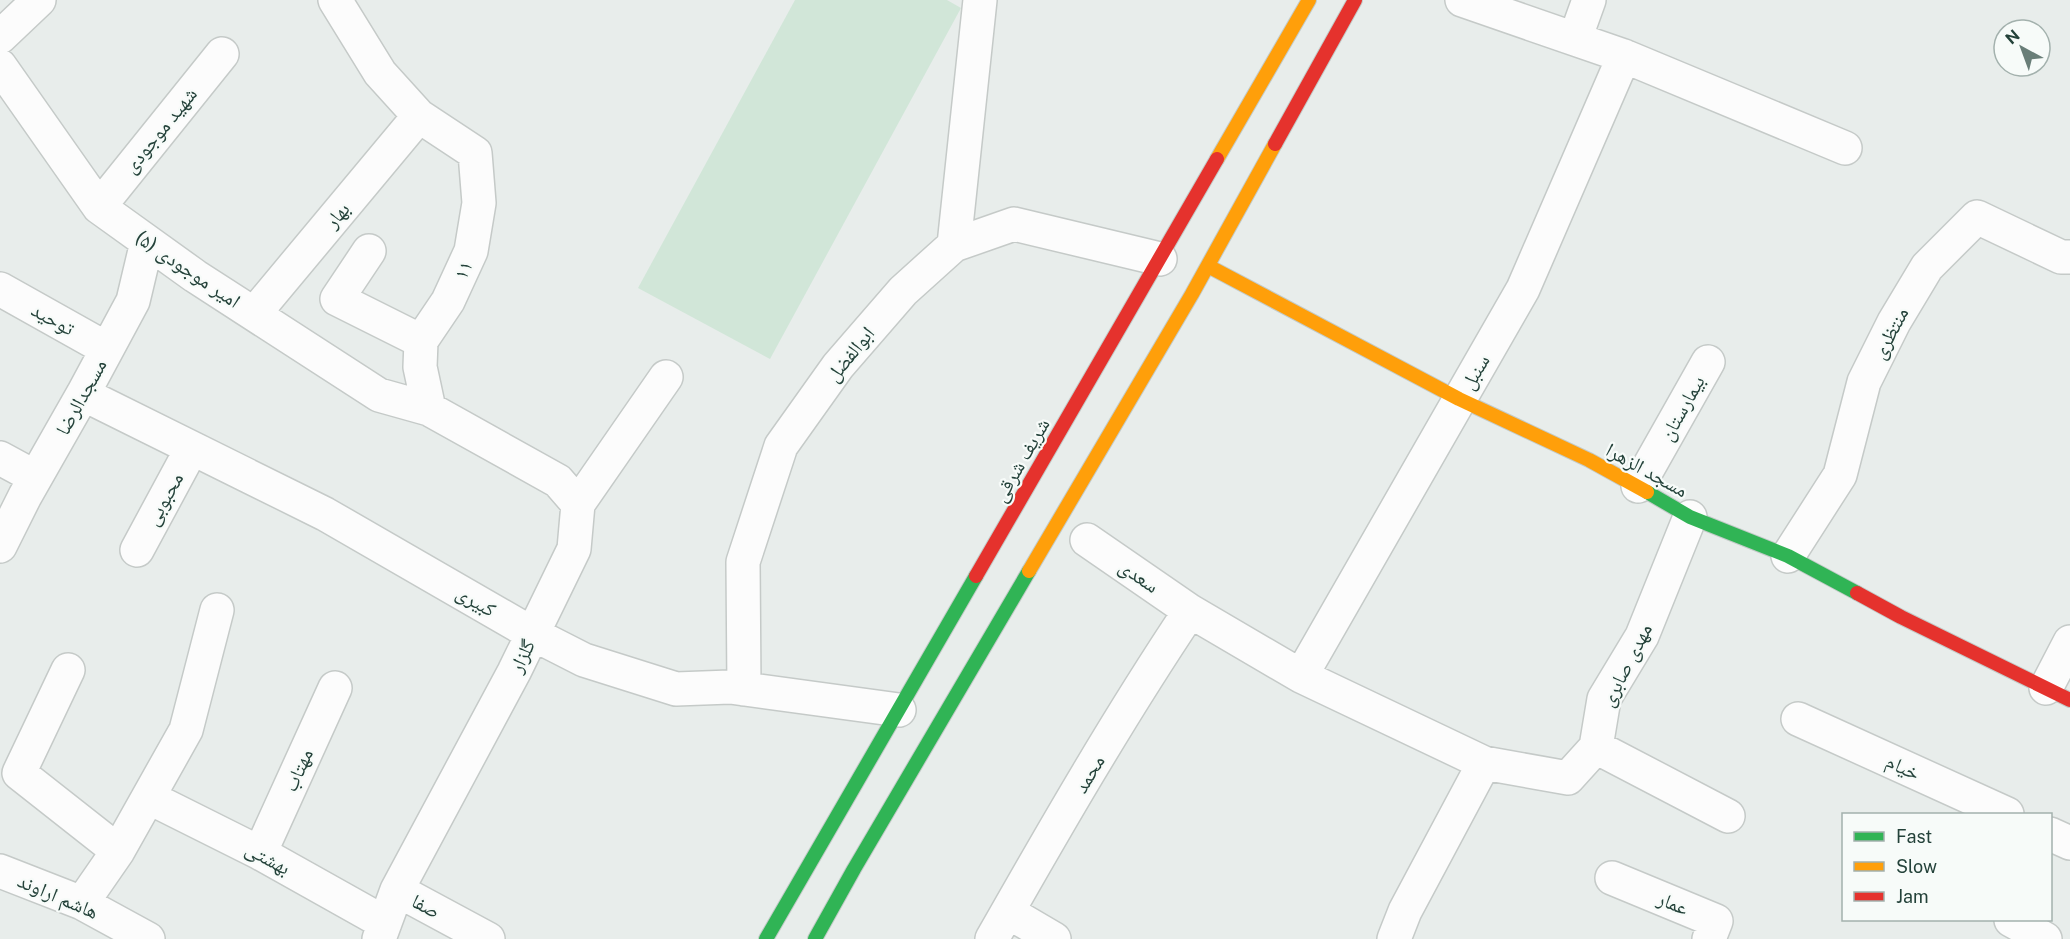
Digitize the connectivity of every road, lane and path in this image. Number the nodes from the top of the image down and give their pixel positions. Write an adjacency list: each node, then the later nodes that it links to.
1 (39, 0): 8 (street)
2 (335, 0): 13 (street, ۱۱)
3 (980, 0): 17 (street)
4 (1309, 0): 20 (main road, شریف شرقی)
5 (1355, 0): 21 (main road)
6 (1462, 0): 9 (street)
7 (1589, 0): 9 (street)
8 (0, 37)
9 (1575, 39): 11 (street)
10 (222, 54): 15 (street, شهید موجودی)
11 (1624, 56): 14 (street); 29 (street, سنبل)
12 (0, 66): 15 (street, امیر موجودی (۵))
13 (419, 116): 23 (street, بهار); 24 (street, ۱۱)
14 (1845, 148)
15 (99, 207): 16 (street, امیر موجودی (۵))
16 (147, 242): 23 (street, امیر موجودی (۵)); 25 (street, مسجدالرضا)
17 (954, 245): 20 (street, ابوالفضل); 48 (street, ابوالفضل)
18 (369, 251): 24 (street)
19 (2070, 257): 40 (street, منتظری)
20 (1160, 259): 50 (main road, شریف شرقی)
21 (1208, 266): 29 (main road, مسجد الزهرا); 71 (main road)
22 (0, 289): 25 (street, توحید)
23 (254, 314): 30 (street, امیر موجودی (۵))
24 (421, 341): 30 (street)
25 (107, 349): 28 (street, مسجدالرضا)
26 (1708, 362): 34 (street, بیمارستان)
27 (666, 377): 35 (street, گلزار)
28 (83, 394): 31 (street, کبیری); 33 (street, مسجدالرضا)
29 (1459, 399): 34 (main road, مسجد الزهرا); 46 (street, سنبل)
30 (429, 409): 35 (street)
31 (192, 448): 39 (street, محبوبی); 43 (street, کبیری)
32 (0, 458): 33 (street)
33 (35, 477): 38 (street, مسجدالرضا)
34 (1638, 486): 36 (main road, مسجد الزهرا)
35 (578, 504): 43 (street, گلزار)
36 (1690, 517): 40 (main road, مسجد الزهرا); 52 (street, مهدی صابری)
37 (1087, 540): 42 (street, سعدی)
38 (0, 546)
39 (136, 550)
40 (1788, 556): 49 (main road, مسجد الزهرا)
41 (217, 610): 54 (street)
42 (1190, 611): 46 (street, سعدی); 66 (street, محمد)
43 (532, 634): 48 (street, کبیری); 63 (street, گلزار)
44 (2070, 642): 49 (street)
45 (68, 670): 59 (street)
46 (1300, 676): 53 (street, سعدی)
47 (335, 688): 60 (street, مهتاب)
48 (744, 689): 50 (street, کبیری)
49 (2058, 694)
50 (899, 710): 70 (main road, شریف شرقی)
51 (1798, 718): 55 (street, خیام)
52 (1596, 747): 53 (street); 56 (street)
53 (1484, 763): 73 (street)
54 (150, 798): 59 (street); 60 (street, بهشتی)
55 (2005, 813)
56 (1728, 816)
57 (2052, 835): 58 (street)
58 (2070, 843)
59 (118, 851): 64 (street)
60 (260, 853): 67 (street, بهشتی)
61 (0, 871): 64 (street, هاشم اراوند)
62 (1612, 878): 74 (street, عمار)
63 (396, 890): 67 (street, گلزار); 69 (street, صفا)
64 (82, 903): 68 (street, هاشم اراوند)
65 (2013, 921): 75 (street)
66 (1000, 926): 72 (street)
67 (382, 931)
68 (148, 939)
69 (488, 939)
70 (766, 939)
71 (815, 939)
72 (1054, 939)
73 (1394, 939)
74 (1709, 939)
75 (2045, 939)

